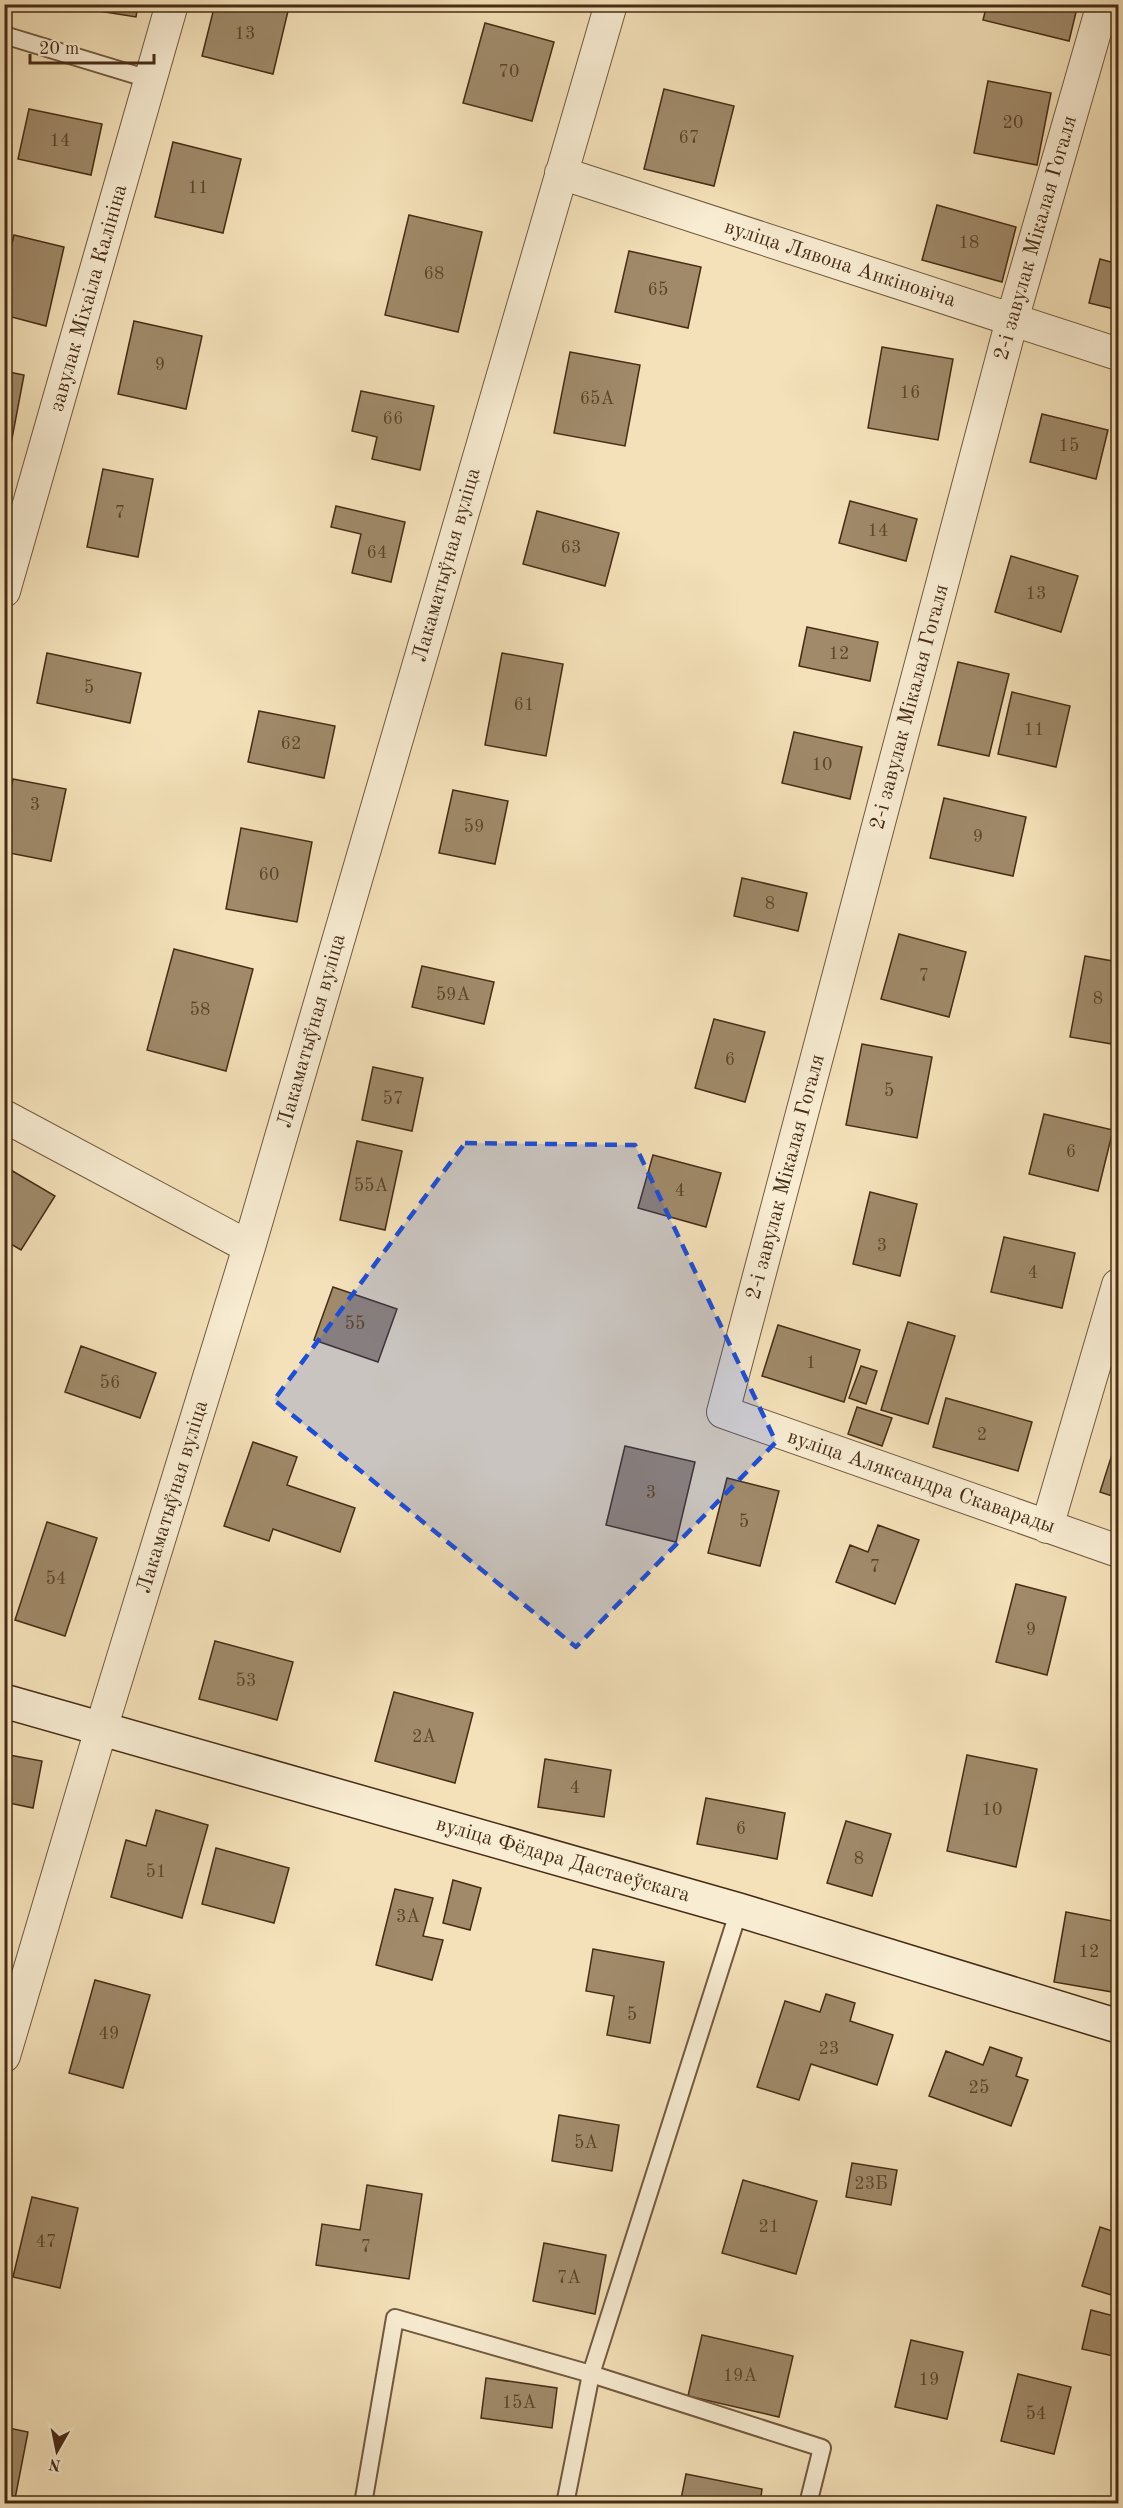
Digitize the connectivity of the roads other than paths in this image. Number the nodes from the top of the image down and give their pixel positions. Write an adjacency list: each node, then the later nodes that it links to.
1 (172, 4): 5 (street, завулак Міхаіла Калініна)
2 (611, 4): 6 (street, Лакаматыўная вуліца)
3 (1103, 4): 7 (street, 2-і завулак Мікалая Гогаля)
4 (4, 35): 5 (lane)
5 (152, 80): 9 (street, завулак Міхаіла Калініна)
6 (561, 173): 7 (street, вуліца Лявона Анкіновіча); 11 (street, Лакаматыўная вуліца)
7 (1012, 320): 8 (street, вуліца Лявона Анкіновіча); 13 (street, 2-і завулак Мікалая Гогаля)
8 (1119, 354)
9 (4, 591)
10 (4, 1116): 11 (street)
11 (249, 1247): 17 (street, Лакаматыўная вуліца)
12 (1119, 1285): 14 (street)
13 (723, 1412): 14 (street, вуліца Аляксандра Скаварады)
14 (1047, 1527): 15 (street, вуліца Аляксандра Скаварады)
15 (1119, 1551)
16 (4, 1701): 17 (street, вуліца Фёдара Дастаеўскага)
17 (101, 1729): 18 (street, вуліца Фёдара Дастаеўскага); 20 (street, Лакаматыўная вуліца)
18 (739, 1910): 19 (street, вуліца Фёдара Дастаеўскага); 21 (lane)
19 (1119, 2026)
20 (4, 2056)
21 (591, 2374): 22 (lane); 23 (lane); 24 (lane)
22 (363, 2504)
23 (565, 2504)
24 (808, 2504)

